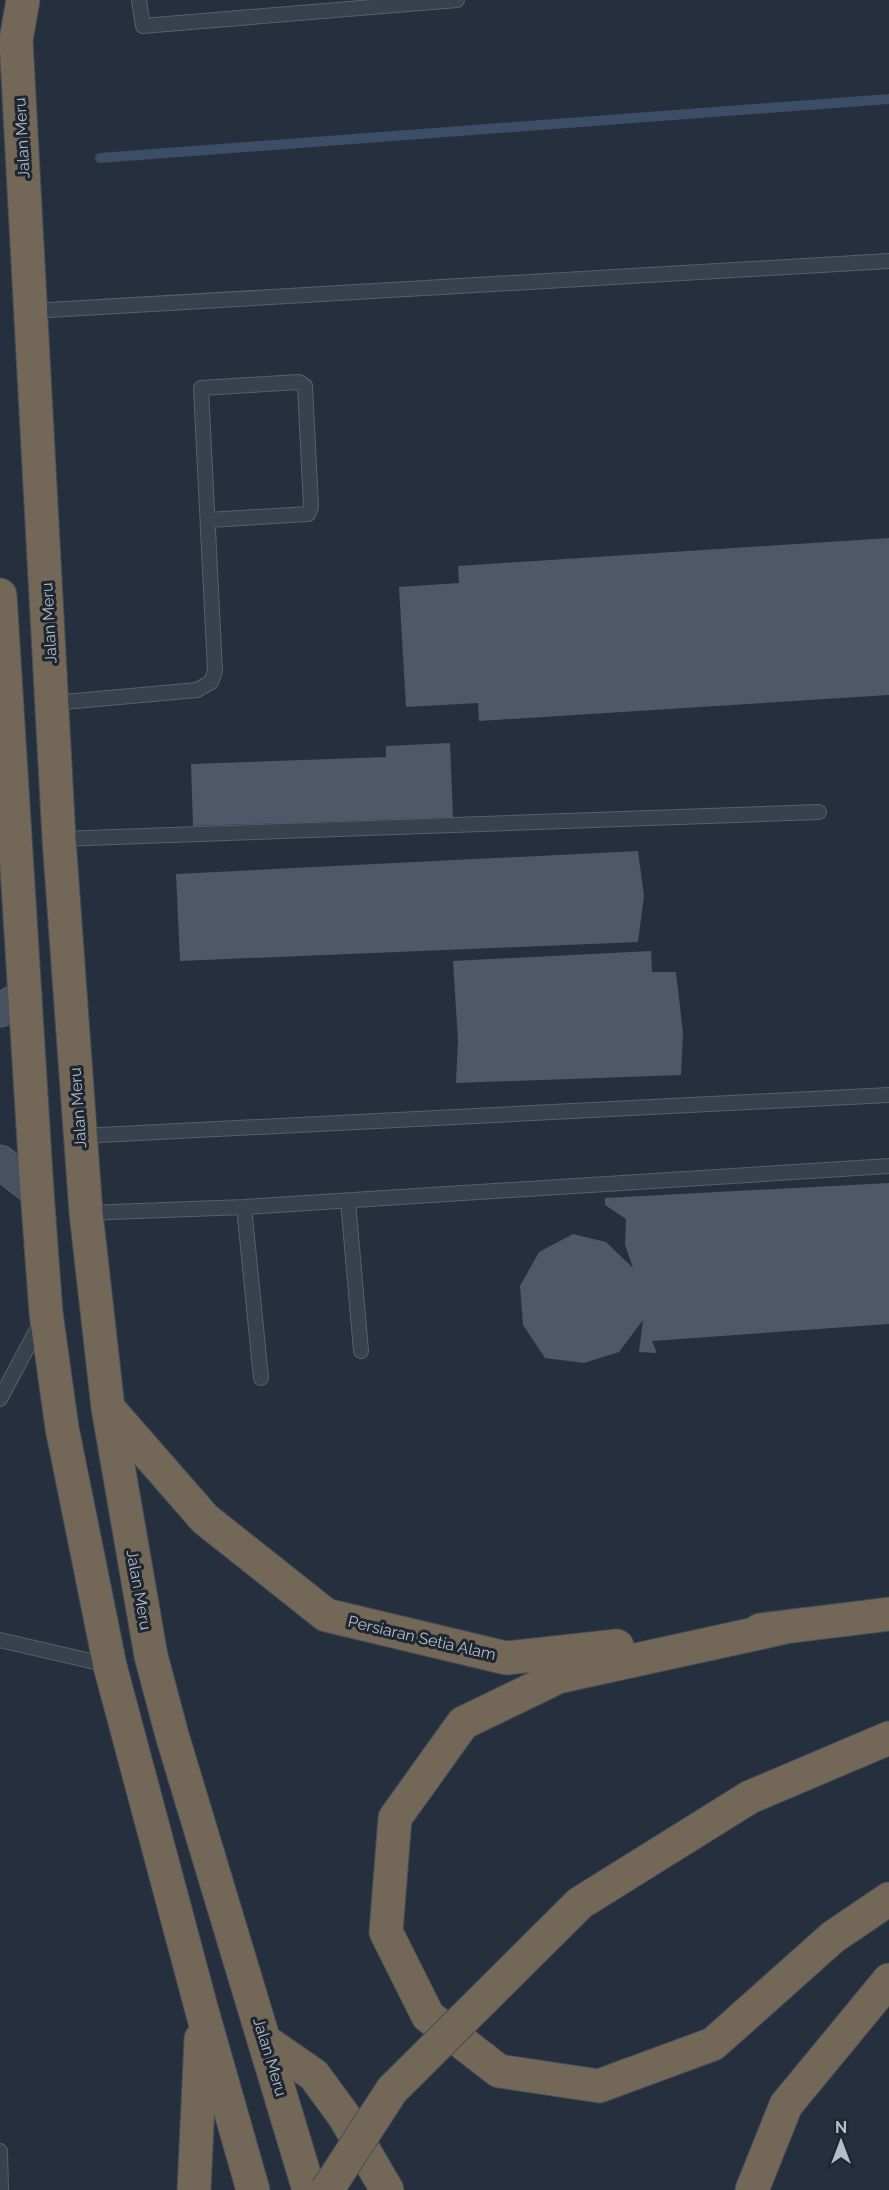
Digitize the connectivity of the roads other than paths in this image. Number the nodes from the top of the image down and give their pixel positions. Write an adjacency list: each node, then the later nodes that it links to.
1 (23, 0): 4 (highway, Jalan Meru)
2 (139, 0): 3 (lane)
3 (457, 0)
4 (8, 40): 6 (highway, Jalan Meru)
5 (889, 261): 6 (lane)
6 (31, 311): 9 (highway, Jalan Meru)
7 (208, 520): 7 (lane); 9 (lane)
8 (0, 595): 12 (highway)
9 (53, 703): 11 (highway, Jalan Meru)
10 (819, 812): 11 (lane)
11 (59, 839): 14 (highway, Jalan Meru)
12 (12, 1003): 17 (highway)
13 (889, 1095): 14 (lane)
14 (80, 1136): 20 (highway, Jalan Meru)
15 (0, 1162): 17 (street)
16 (889, 1166): 18 (lane)
17 (37, 1191): 21 (highway)
18 (348, 1200): 19 (lane); 22 (lane)
19 (244, 1208): 20 (lane); 23 (lane)
20 (86, 1213): 25 (highway, Jalan Meru)
21 (46, 1313): 24 (lane); 29 (highway)
22 (361, 1351)
23 (261, 1378)
24 (0, 1399)
25 (108, 1408): 27 (highway, Persiaran Setia Alam); 34 (highway, Jalan Meru)
26 (889, 1614): 27 (highway, Persiaran Setia Alam)
27 (782, 1628): 31 (highway)
28 (0, 1640): 29 (lane)
29 (110, 1666): 33 (highway)
30 (889, 1738): 40 (highway, bridge)
31 (889, 1899)
32 (889, 1980): 42 (highway)
33 (202, 2011): 37 (highway); 38 (highway)
34 (265, 2041): 39 (highway, Jalan Meru); 41 (highway)
35 (0, 2151): 36 (lane)
36 (1, 2190)
37 (194, 2190)
38 (253, 2190)
39 (309, 2190)
40 (327, 2190)
41 (387, 2190)
42 (752, 2190)

